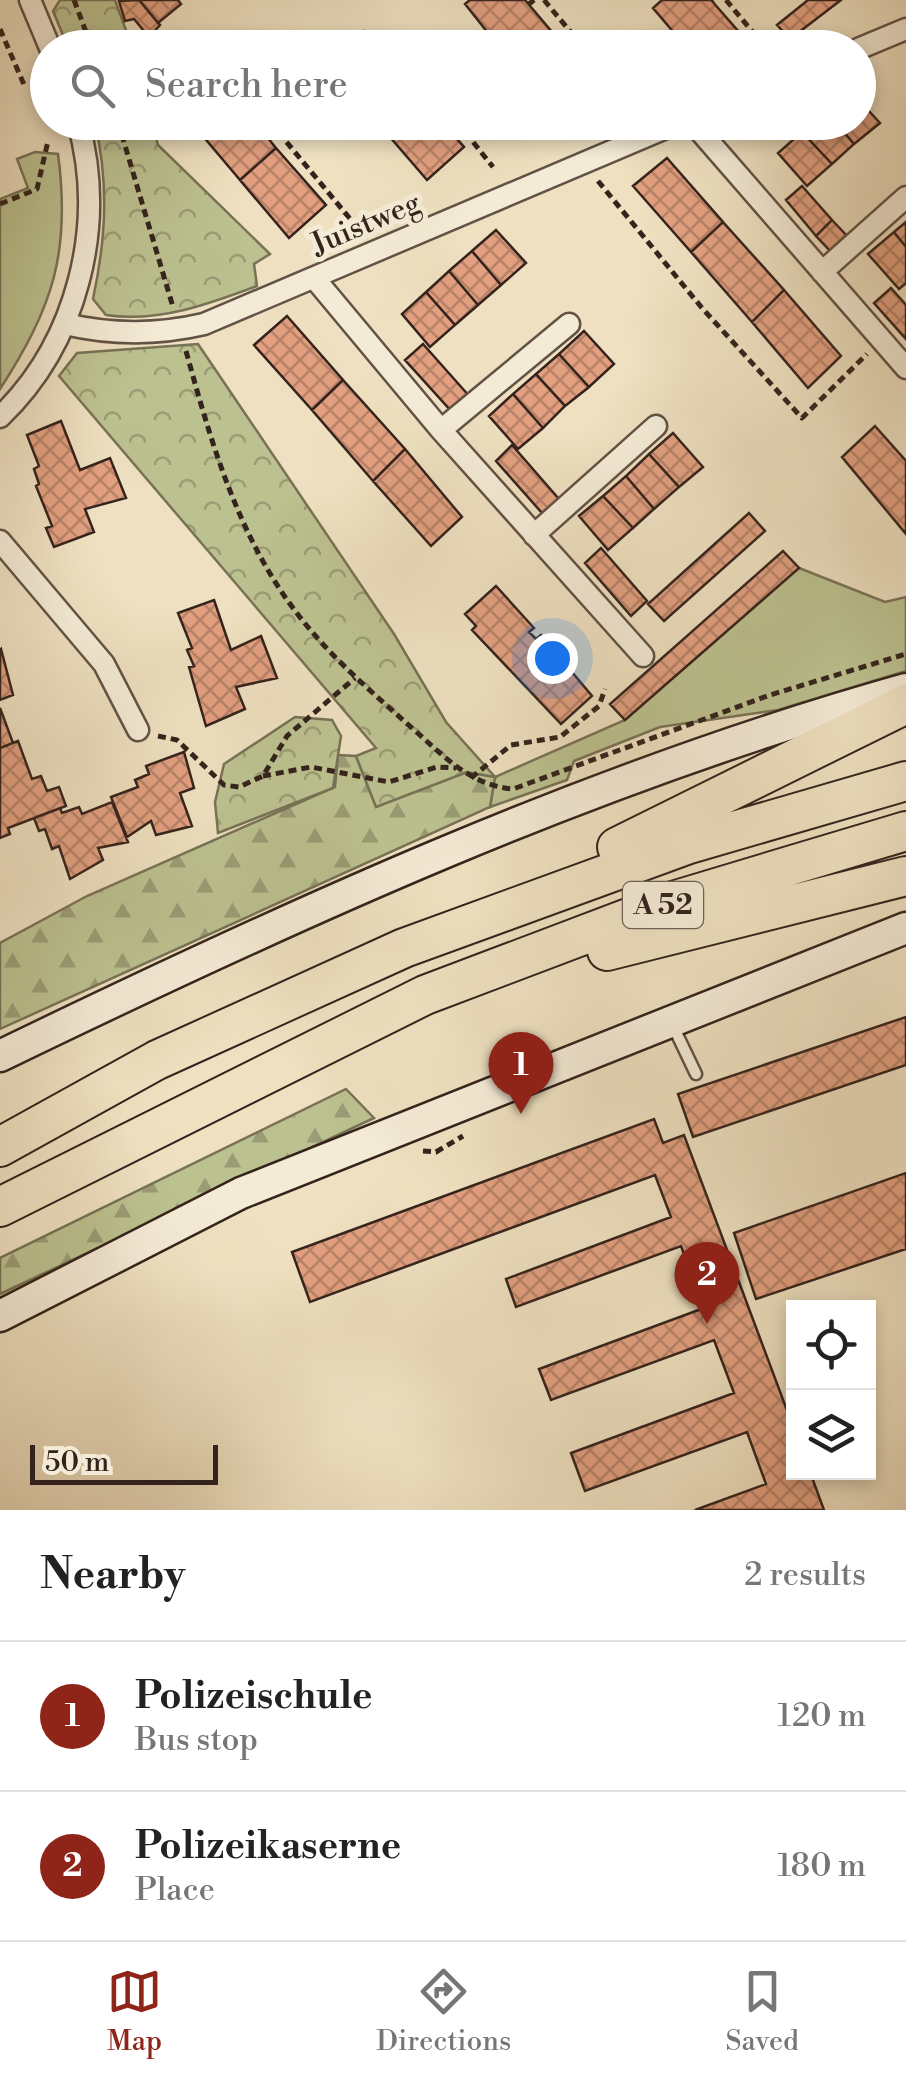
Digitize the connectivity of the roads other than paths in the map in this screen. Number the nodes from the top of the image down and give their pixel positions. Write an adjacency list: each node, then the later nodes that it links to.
1 (30, 0): 3 (street)
2 (906, 29): 4 (street)
3 (42, 30)
4 (876, 42)
5 (81, 140): 11 (street)
6 (638, 140): 10 (street, Juistweg)
7 (708, 140): 9 (street)
8 (906, 197): 9 (street)
9 (822, 272): 13 (street)
10 (315, 279): 11 (street, Juistweg); 16 (street)
11 (66, 324): 14 (street)
12 (570, 324): 16 (street)
13 (906, 368)
14 (0, 417)
15 (656, 426): 17 (street)
16 (441, 430): 17 (street)
17 (534, 535): 19 (street)
18 (0, 541): 22 (street)
19 (643, 656)
20 (906, 689): 30 (main road)
21 (906, 704): 27 (highway)
22 (138, 730)
23 (906, 781): 27 (highway, A 52)
24 (906, 831): 28 (highway, A 52)
25 (906, 876): 28 (highway)
26 (906, 928): 29 (main road)
27 (449, 930): 32 (highway, A 52)
28 (425, 995): 33 (highway, A 52)
29 (670, 1020): 31 (lane); 34 (main road)
30 (0, 1056)
31 (696, 1074)
32 (0, 1146)
33 (0, 1207)
34 (0, 1316)

